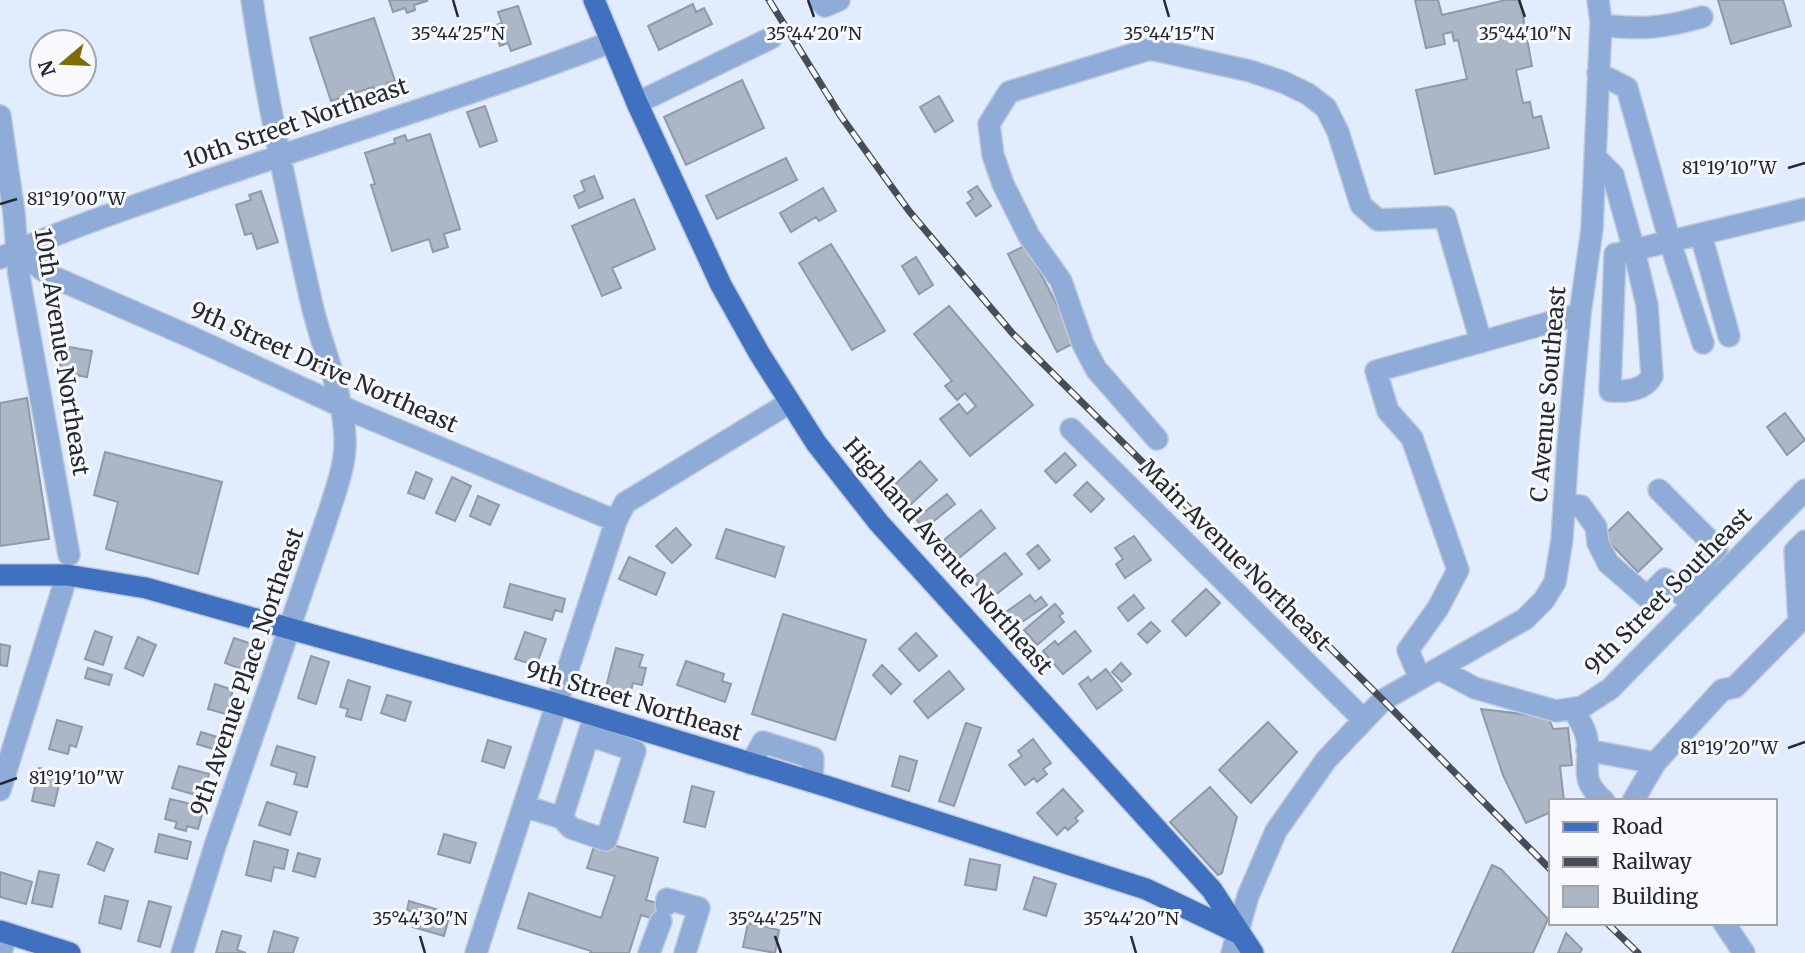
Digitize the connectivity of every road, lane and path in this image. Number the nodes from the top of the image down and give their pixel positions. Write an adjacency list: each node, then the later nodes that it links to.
1 (251, 0): 11 (street, 9th Avenue Place Northeast)
2 (594, 0): 7 (main road, Highland Avenue Northeast)
3 (1598, 0): 5 (street, C Avenue Southeast)
4 (1702, 17): 5 (street)
5 (1601, 25): 8 (street, C Avenue Southeast)
6 (771, 38): 9 (street)
7 (611, 42): 9 (main road, Highland Avenue Northeast); 11 (street, 10th Street Northeast)
8 (1598, 73): 12 (street, C Avenue Southeast); 15 (street)
9 (637, 103): 23 (main road, Highland Avenue Northeast)
10 (0, 116): 17 (street, 10th Avenue Northeast)
11 (280, 155): 17 (street, 10th Street Northeast); 24 (street, 9th Avenue Place Northeast)
12 (1596, 158): 16 (street); 18 (street, C Avenue Southeast)
13 (1805, 209): 14 (street)
14 (1701, 235): 15 (street); 20 (street)
15 (1670, 242): 16 (street); 22 (street)
16 (1625, 252): 16 (street); 18 (street)
17 (8, 254): 24 (street, 9th Street Drive Northeast); 32 (street, 10th Avenue Northeast)
18 (1589, 260): 19 (street, C Avenue Southeast)
19 (1580, 314): 21 (street); 29 (street, C Avenue Southeast)
20 (1729, 336)
21 (1481, 342): 26 (street); 37 (street)
22 (1703, 343)
23 (789, 403): 30 (street); 51 (main road, Highland Avenue Northeast)
24 (340, 405): 30 (street, 9th Street Drive Northeast); 35 (street, 9th Avenue Place Northeast)
25 (1071, 429): 40 (street, Main Avenue Northeast)
26 (1157, 439)
27 (1659, 490): 34 (street)
28 (1805, 490): 34 (street, 9th Street Southeast)
29 (1564, 505): 34 (street); 36 (street, C Avenue Southeast)
30 (616, 521): 38 (street)
31 (1805, 541): 43 (street)
32 (68, 565): 33 (main road, 9th Street Northeast); 35 (main road, 9th Street Northeast); 44 (street, 10th Avenue Northeast)
33 (0, 575)
34 (1686, 598): 39 (street, 9th Street Southeast)
35 (290, 627): 38 (main road, 9th Street Northeast); 53 (street, 9th Avenue Place Northeast)
36 (1439, 669): 37 (street, C Avenue Southeast); 39 (street)
37 (1420, 679): 40 (street, C Avenue Southeast)
38 (557, 704): 41 (main road, 9th Street Northeast); 47 (street)
39 (1574, 710): 42 (street)
40 (1363, 719): 51 (street, C Avenue Southeast)
41 (592, 725): 48 (street); 48 (street); 51 (main road, 9th Street Northeast)
42 (1587, 750): 43 (street); 45 (street)
43 (1655, 764): 46 (street)
44 (0, 790)
45 (1602, 799)
46 (1634, 799)
47 (524, 806): 48 (street); 54 (street)
48 (562, 818)
49 (1725, 925): 58 (street)
50 (3, 939): 52 (main road)
51 (1235, 943): 57 (main road, Highland Avenue Northeast)
52 (70, 953)
53 (182, 953)
54 (476, 953)
55 (649, 953): 56 (street)
56 (685, 953)
57 (1253, 953)
58 (1744, 953)

